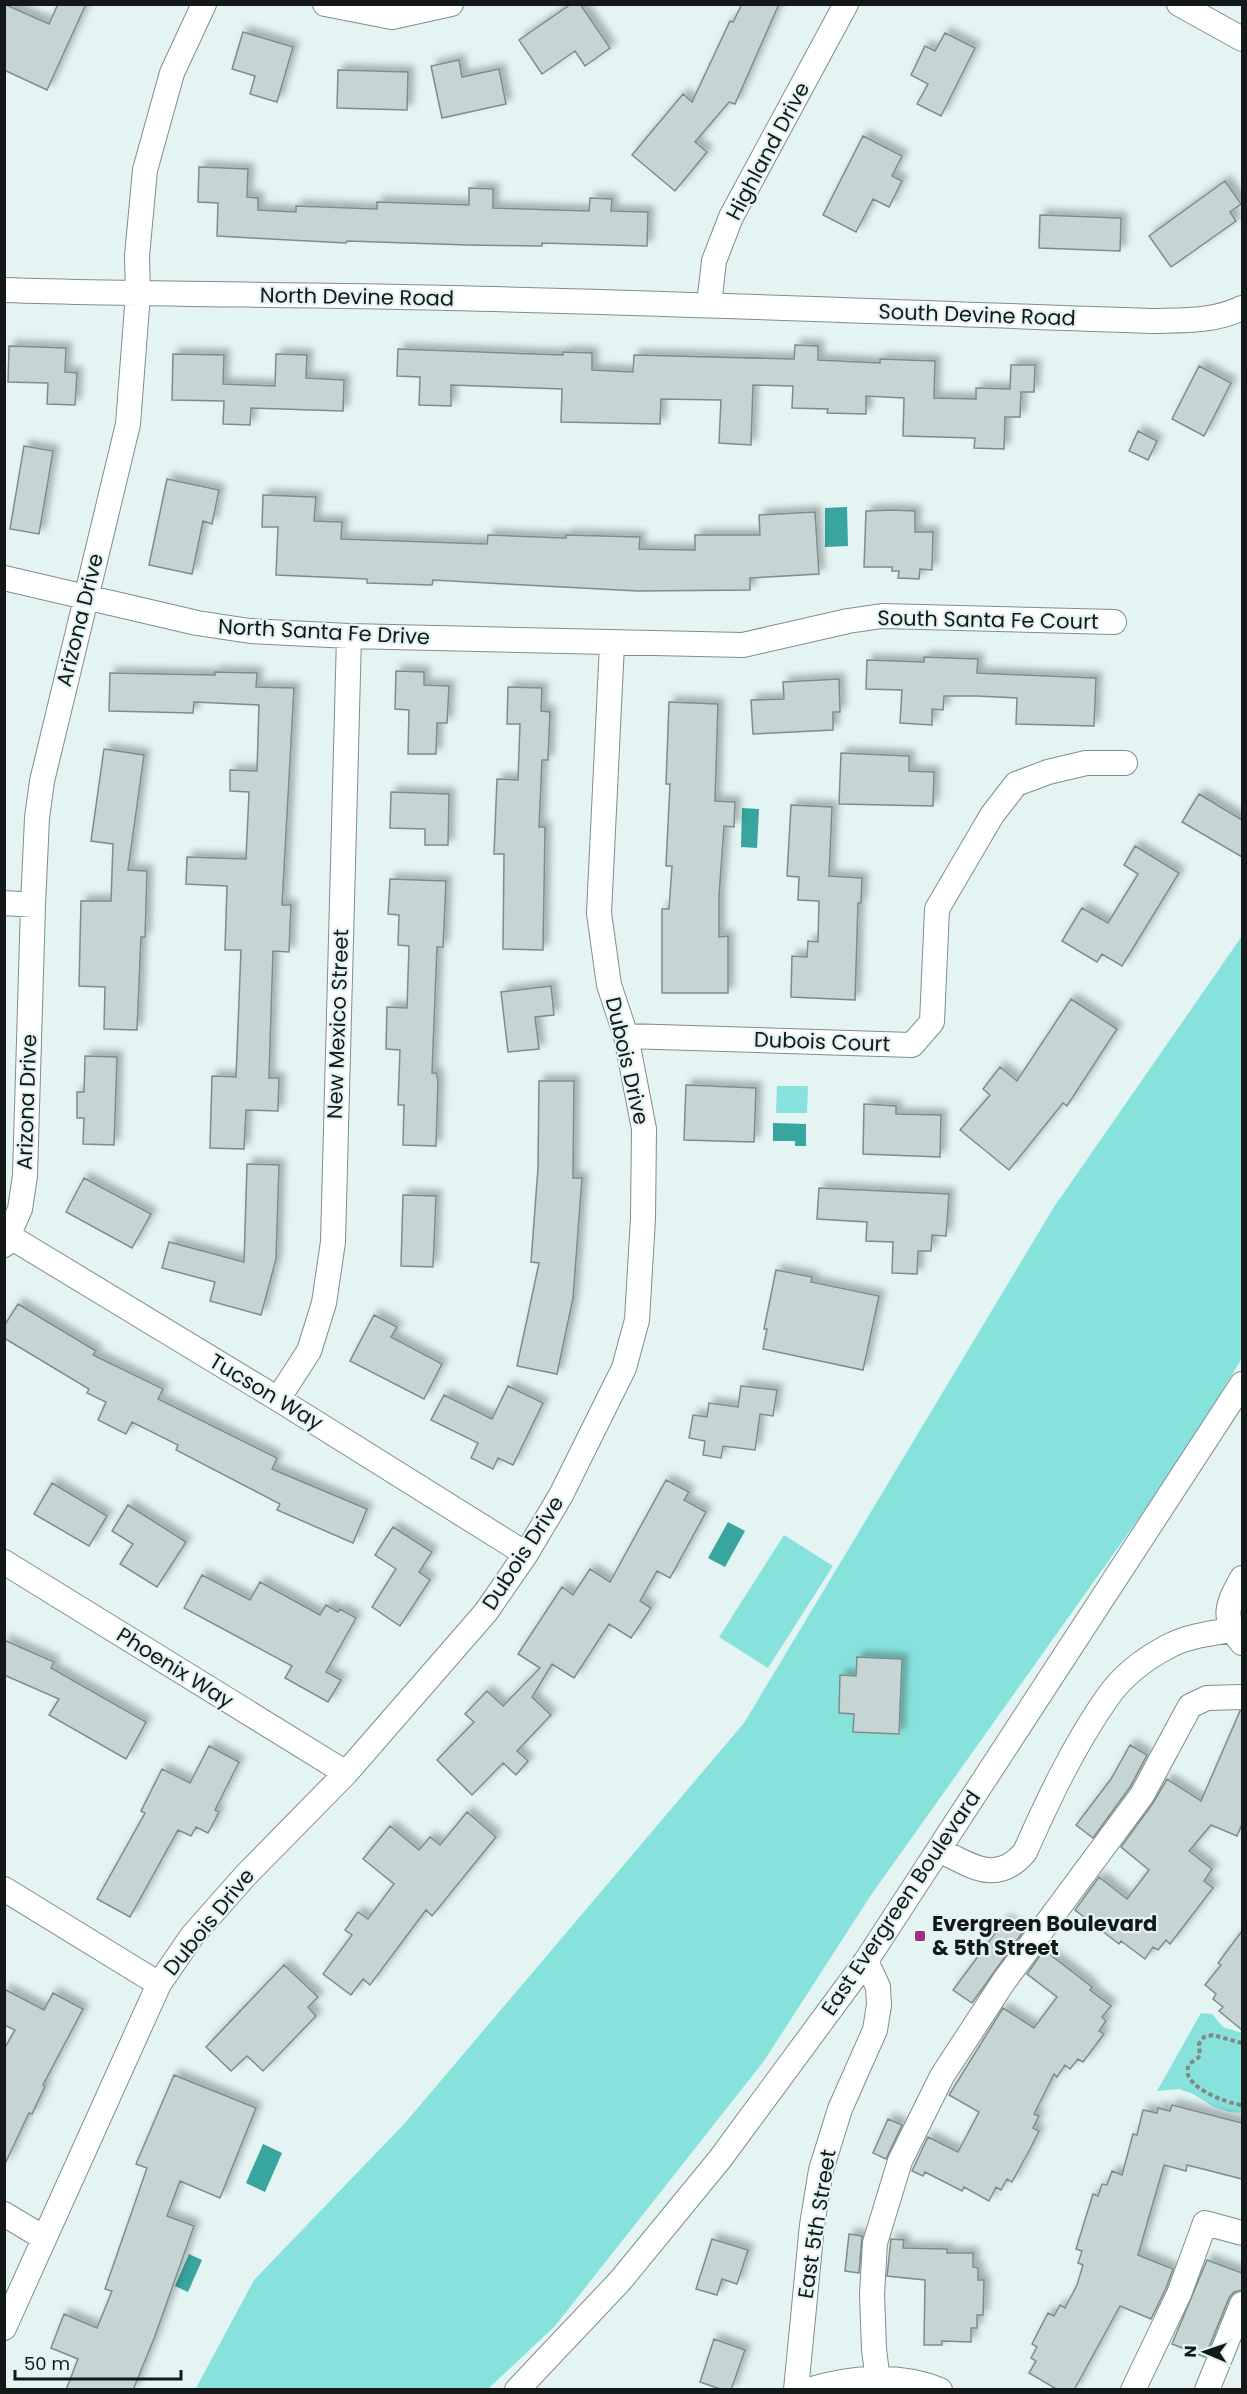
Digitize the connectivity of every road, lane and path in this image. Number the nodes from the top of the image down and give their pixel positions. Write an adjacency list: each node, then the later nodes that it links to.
1 (204, 4): 8 (street, Arizona Drive)
2 (326, 4): 3 (street)
3 (452, 4)
4 (846, 4): 9 (street, Highland Drive)
5 (1179, 4): 6 (street)
6 (1242, 39)
7 (4, 290): 8 (street, North Devine Road)
8 (138, 294): 9 (street, North Devine Road); 12 (street, Arizona Drive)
9 (710, 304): 10 (street, South Devine Road)
10 (1242, 308)
11 (4, 578): 12 (street, North Santa Fe Drive)
12 (86, 597): 14 (street, North Santa Fe Drive); 18 (street, Arizona Drive)
13 (1114, 622): 15 (street, South Santa Fe Court)
14 (349, 636): 15 (street, North Santa Fe Drive); 22 (street, New Mexico Street)
15 (612, 644): 19 (street, Dubois Drive)
16 (1125, 763): 19 (street, Dubois Court)
17 (4, 903): 18 (street)
18 (33, 905): 20 (street, Arizona Drive)
19 (626, 1036): 23 (street, Dubois Drive)
20 (6, 1238): 22 (street, Tucson Way)
21 (1242, 1384): 29 (street, East Evergreen Boulevard)
22 (278, 1399): 23 (street, Tucson Way)
23 (526, 1554): 28 (street, Dubois Drive)
24 (4, 1563): 28 (street, Phoenix Way)
25 (1242, 1578): 26 (street)
26 (1237, 1637): 29 (street)
27 (1242, 1697): 40 (street)
28 (346, 1773): 32 (street, Dubois Drive)
29 (939, 1850): 31 (street, East Evergreen Boulevard)
30 (4, 1889): 32 (street)
31 (867, 1961): 41 (street, East Evergreen Boulevard); 42 (street, East 5th Street)
32 (159, 1984): 37 (street, Dubois Drive)
33 (1242, 2043): 34 (path)
34 (1242, 2105)
35 (4, 2214): 37 (street)
36 (1242, 2233): 45 (street)
37 (44, 2238): 39 (street, Dubois Drive)
38 (1242, 2304): 46 (street)
39 (4, 2328)
40 (877, 2376): 43 (street); 44 (street)
41 (517, 2390)
42 (796, 2390)
43 (809, 2390)
44 (940, 2390)
45 (1134, 2390)
46 (1207, 2390)

